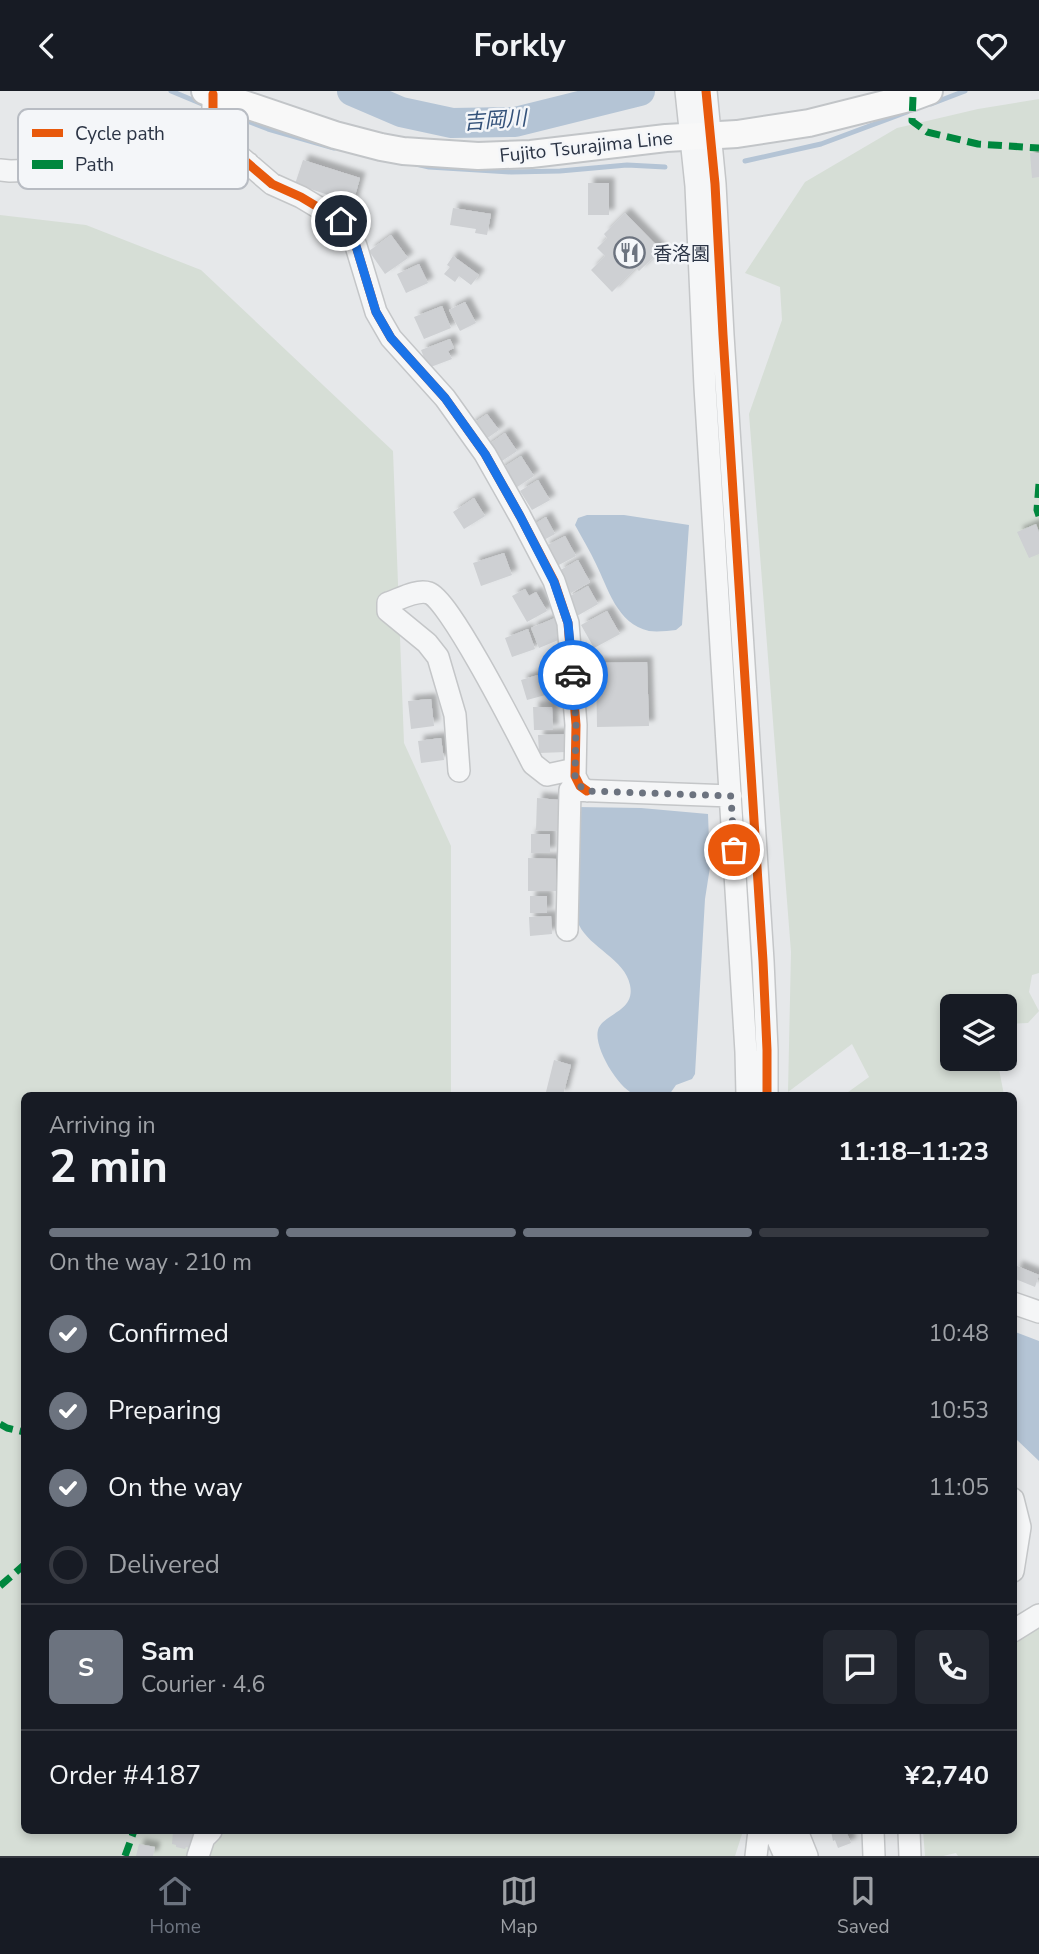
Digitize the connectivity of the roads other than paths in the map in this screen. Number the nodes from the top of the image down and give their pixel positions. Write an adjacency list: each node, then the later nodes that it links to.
1 (929, 91): 4 (main road, Fujito Tsurajima Line)
2 (208, 92): 4 (main road, Fujito Tsurajima Line)
3 (696, 92): 4 (street)
4 (700, 136): 11 (street); 14 (street)
5 (248, 163): 8 (street)
6 (0, 170): 7 (street)
7 (18, 171)
8 (575, 769): 9 (street); 10 (street)
9 (459, 771)
10 (587, 791): 11 (street); 12 (street)
11 (731, 796): 13 (street)
12 (567, 930)
13 (747, 1092)
14 (767, 1092)
15 (1017, 1304): 16 (street)
16 (1039, 1312)
17 (1017, 1515): 18 (street)
18 (1017, 1546)
19 (1039, 1615): 20 (street)
20 (1017, 1629)
21 (208, 1834): 27 (street)
22 (759, 1834): 28 (street)
23 (775, 1834): 29 (street)
24 (798, 1834): 30 (street)
25 (873, 1834): 31 (street)
26 (909, 1834): 32 (street)
27 (198, 1856)
28 (756, 1856)
29 (785, 1856)
30 (807, 1856)
31 (874, 1856)
32 (910, 1856)

